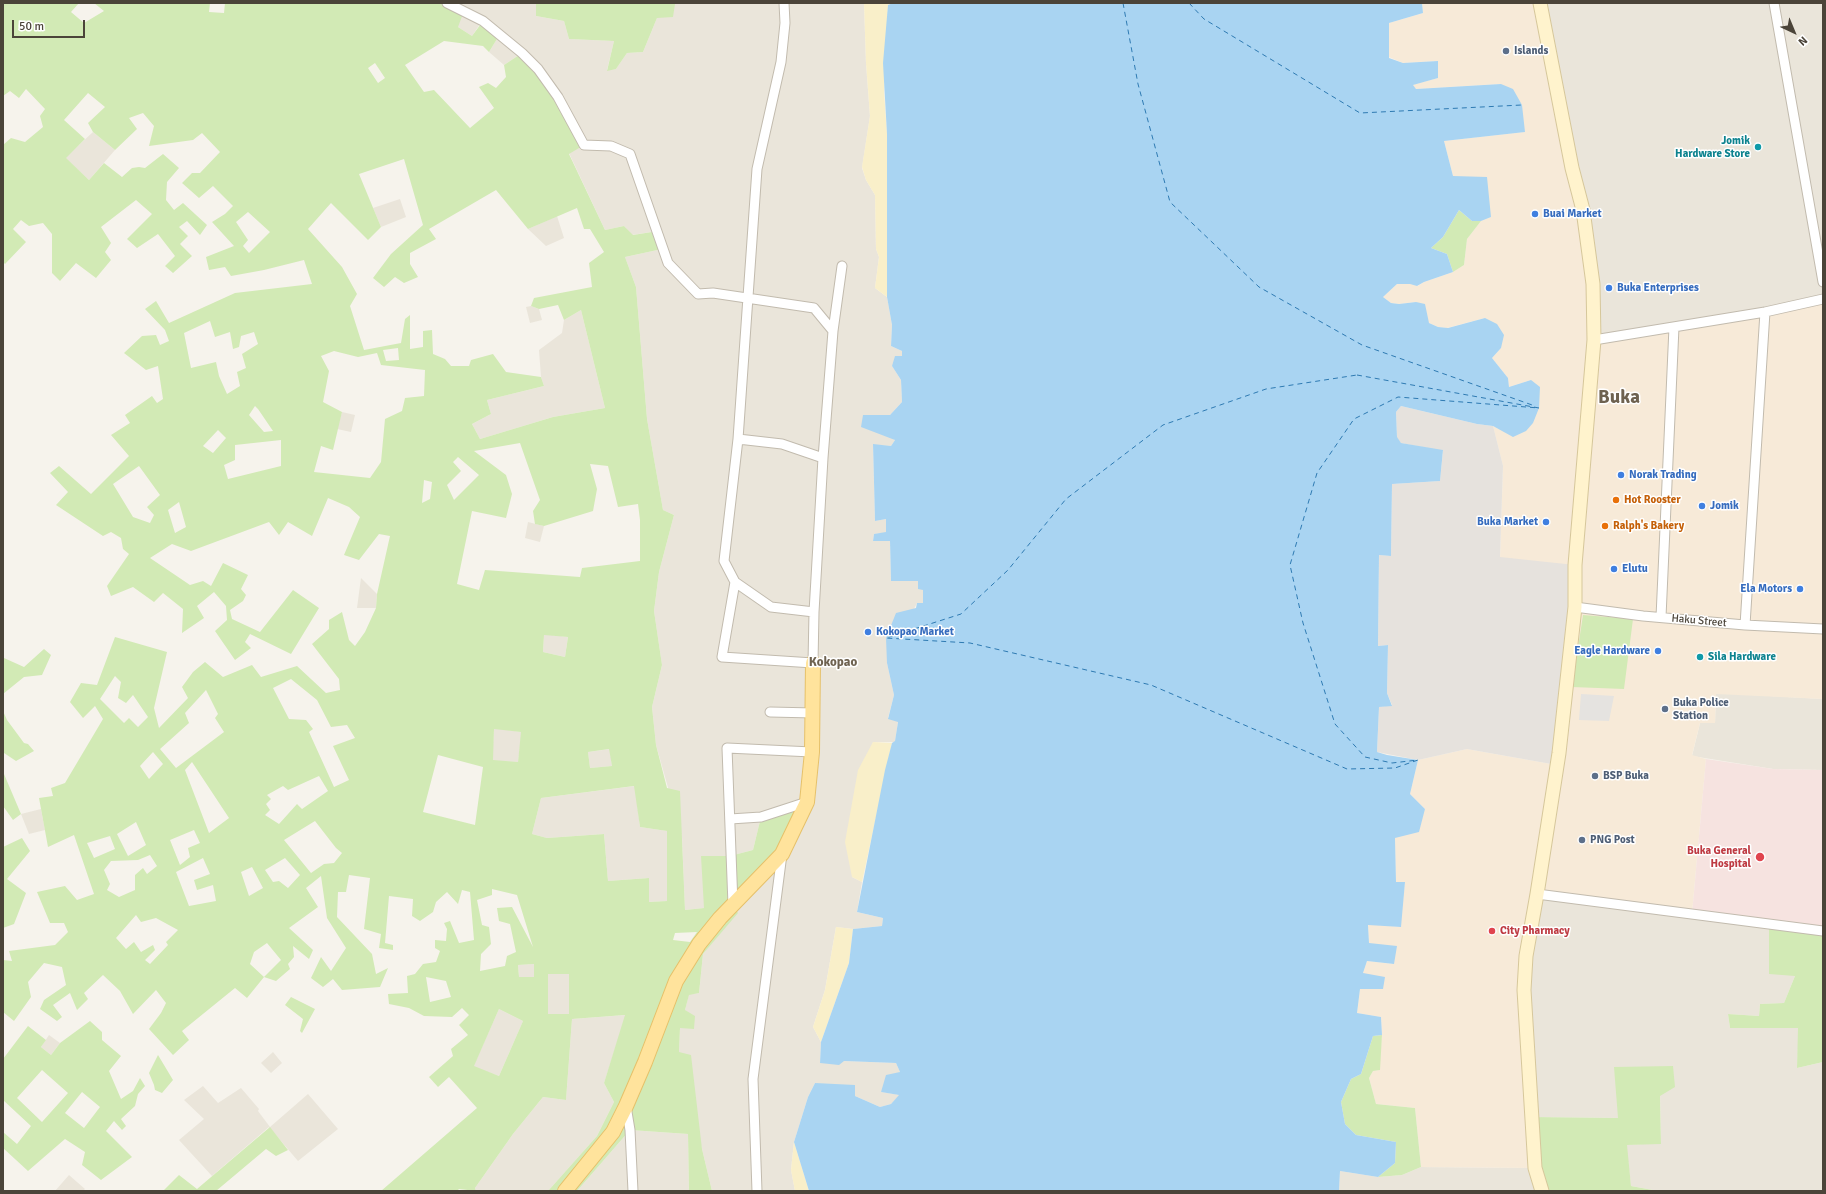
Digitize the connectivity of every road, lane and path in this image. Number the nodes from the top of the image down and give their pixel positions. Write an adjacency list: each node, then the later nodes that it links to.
1 (447, 3): 7 (street)
2 (784, 3): 7 (street)
3 (1540, 3): 12 (main road)
4 (1774, 3): 6 (street)
5 (842, 266): 11 (street)
6 (1823, 282)
7 (747, 298): 11 (street); 13 (street)
8 (1823, 299): 9 (street)
9 (1765, 312): 10 (street); 19 (street)
10 (1674, 326): 12 (street); 18 (street)
11 (833, 331): 14 (street)
12 (1594, 340): 16 (main road)
13 (738, 439): 14 (street); 15 (street)
14 (824, 458): 17 (street)
15 (735, 582): 17 (street); 21 (street)
16 (1575, 607): 18 (street, Haku Street); 28 (main road)
17 (814, 612): 21 (street)
18 (1661, 617): 19 (street, Haku Street)
19 (1745, 625): 20 (street, Haku Street)
20 (1823, 629)
21 (813, 663): 23 (main road)
22 (770, 712): 23 (street)
23 (814, 713): 24 (main road)
24 (812, 752): 25 (main road); 26 (street)
25 (807, 802): 26 (street); 27 (main road)
26 (730, 819): 29 (street)
27 (782, 854): 29 (main road); 34 (street)
28 (1537, 894): 30 (street); 35 (main road)
29 (733, 905): 31 (main road)
30 (1823, 931)
31 (626, 1106): 32 (main road); 33 (street)
32 (564, 1191)
33 (634, 1191)
34 (757, 1191)
35 (1542, 1191)

